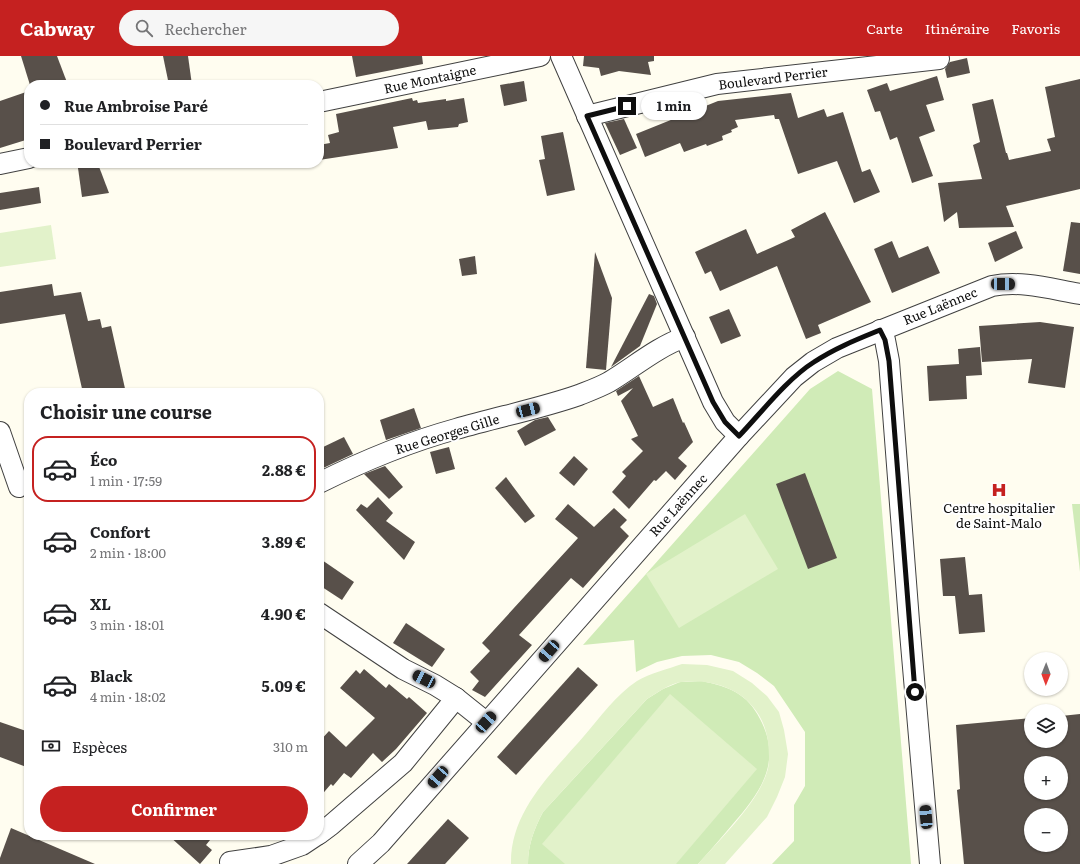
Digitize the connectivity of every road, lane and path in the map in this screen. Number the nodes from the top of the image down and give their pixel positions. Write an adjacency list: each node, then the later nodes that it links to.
1 (540, 56): 4 (street, Rue Montaigne)
2 (561, 56): 5 (street)
3 (939, 59): 5 (street, Boulevard Perrier)
4 (324, 101)
5 (587, 116): 10 (street)
6 (24, 159): 7 (street)
7 (0, 164)
8 (1080, 294): 9 (street, Rue Laënnec)
9 (880, 330): 12 (street, Rue Laënnec); 22 (street)
10 (685, 337): 12 (street); 13 (street, Rue Georges Gille)
11 (0, 432): 14 (street)
12 (739, 436): 17 (street, Rue Laënnec)
13 (324, 480)
14 (19, 487)
15 (324, 616): 16 (street)
16 (456, 698): 17 (street); 18 (street)
17 (486, 722): 21 (street, Rue Laënnec)
18 (324, 830)
19 (309, 840): 20 (street)
20 (230, 862)
21 (358, 864)
22 (930, 864)

